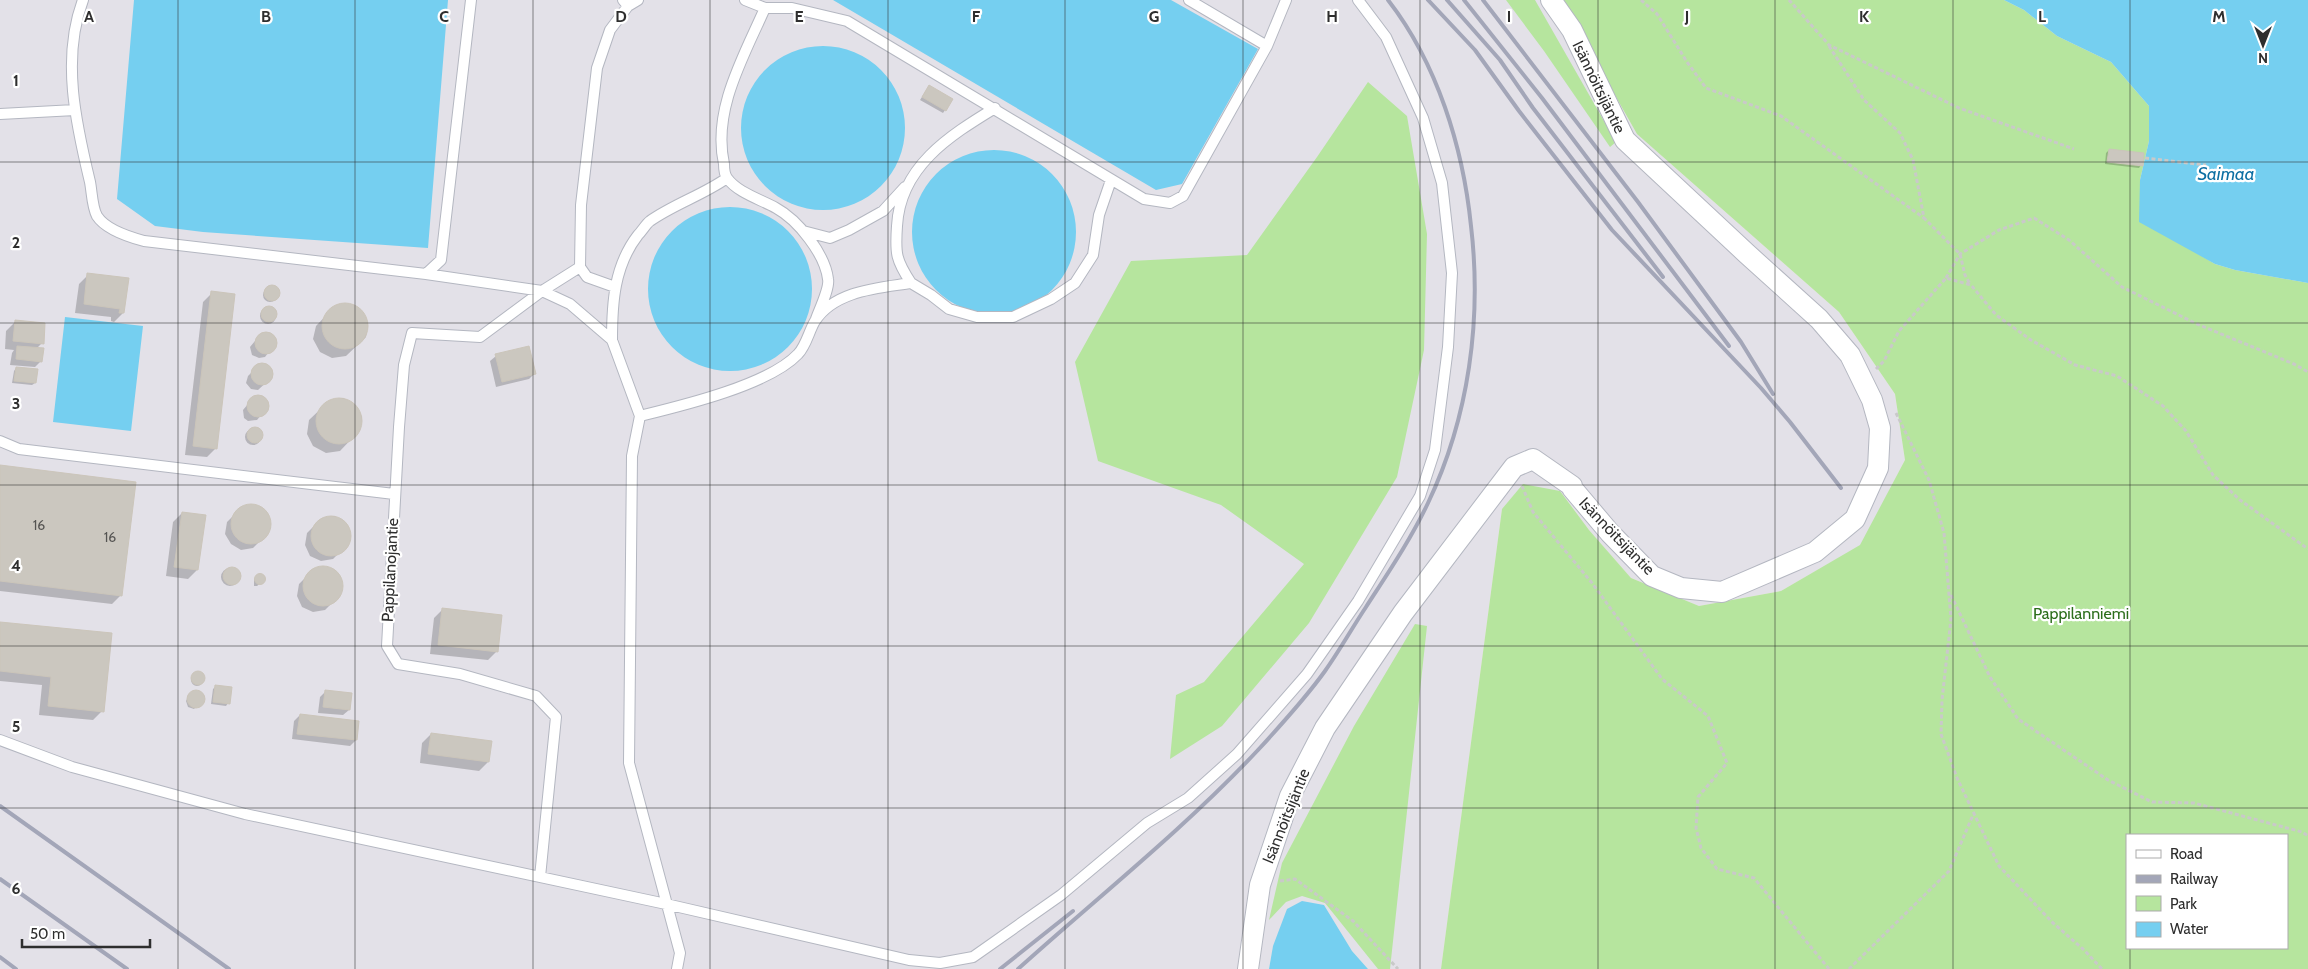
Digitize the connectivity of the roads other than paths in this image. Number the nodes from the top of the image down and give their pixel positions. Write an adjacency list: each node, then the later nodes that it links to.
1 (82, 0): 13 (lane)
2 (471, 0): 20 (lane)
3 (638, 0): 9 (lane)
4 (745, 0): 10 (lane)
5 (1189, 0): 11 (lane)
6 (1286, 0): 11 (lane)
7 (1358, 0): 31 (lane)
8 (1551, 0): 33 (street, Isännöitsijäntie)
9 (626, 3): 19 (lane)
10 (765, 8): 12 (lane); 15 (lane)
11 (1268, 46): 16 (lane)
12 (995, 108): 16 (lane); 17 (lane)
13 (75, 110): 14 (lane); 20 (lane)
14 (0, 114)
15 (726, 178): 18 (lane); 22 (lane)
16 (1111, 180): 21 (lane)
17 (907, 184): 18 (lane); 21 (lane)
18 (804, 231): 24 (lane)
19 (580, 267): 22 (lane); 23 (lane, Pappilanojantie)
20 (426, 274): 23 (lane)
21 (911, 283): 24 (lane)
22 (615, 288): 25 (lane)
23 (542, 291): 25 (lane); 28 (lane, Pappilanojantie)
24 (816, 319): 26 (lane)
25 (612, 340): 26 (lane)
26 (640, 416): 31 (lane)
27 (0, 442): 28 (lane)
28 (394, 494): 30 (lane, Pappilanojantie)
29 (0, 740): 30 (lane)
30 (540, 877): 31 (lane)
31 (666, 904): 32 (lane)
32 (678, 969)
33 (1248, 969)

